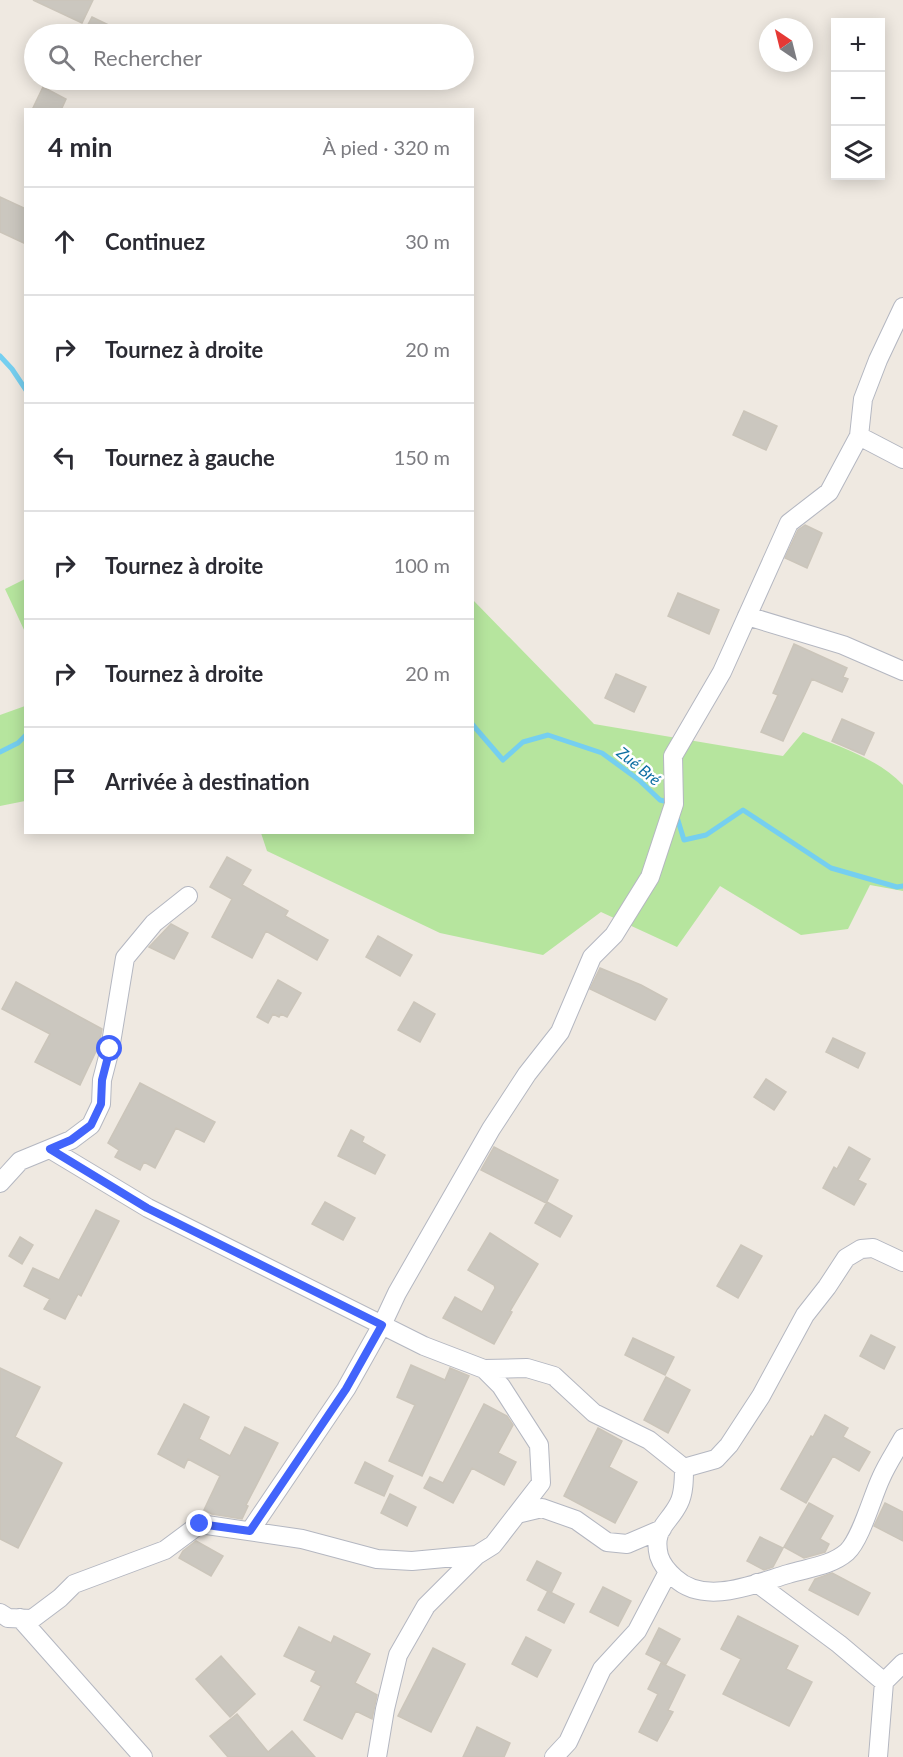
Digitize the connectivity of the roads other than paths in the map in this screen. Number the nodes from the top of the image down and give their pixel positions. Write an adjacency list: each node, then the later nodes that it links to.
1 (903, 307): 2 (street)
2 (859, 436): 3 (street); 4 (street)
3 (903, 459)
4 (747, 616): 5 (street); 10 (street)
5 (903, 671)
6 (188, 896): 7 (street)
7 (50, 1149): 8 (street); 10 (street)
8 (0, 1183)
9 (903, 1262): 13 (street)
10 (382, 1325): 11 (street); 16 (street)
11 (484, 1369): 13 (street); 14 (street)
12 (903, 1438): 19 (street)
13 (684, 1468): 15 (street)
14 (517, 1514): 15 (street); 17 (street)
15 (662, 1529): 18 (street)
16 (250, 1531): 17 (street); 21 (street)
17 (477, 1555): 25 (street)
18 (668, 1572): 19 (street); 26 (street)
19 (757, 1583): 23 (street)
20 (0, 1613): 21 (street)
21 (20, 1618): 24 (street)
22 (903, 1664): 23 (street)
23 (884, 1682): 27 (street)
24 (143, 1757)
25 (377, 1757)
26 (554, 1757)
27 (878, 1757)

